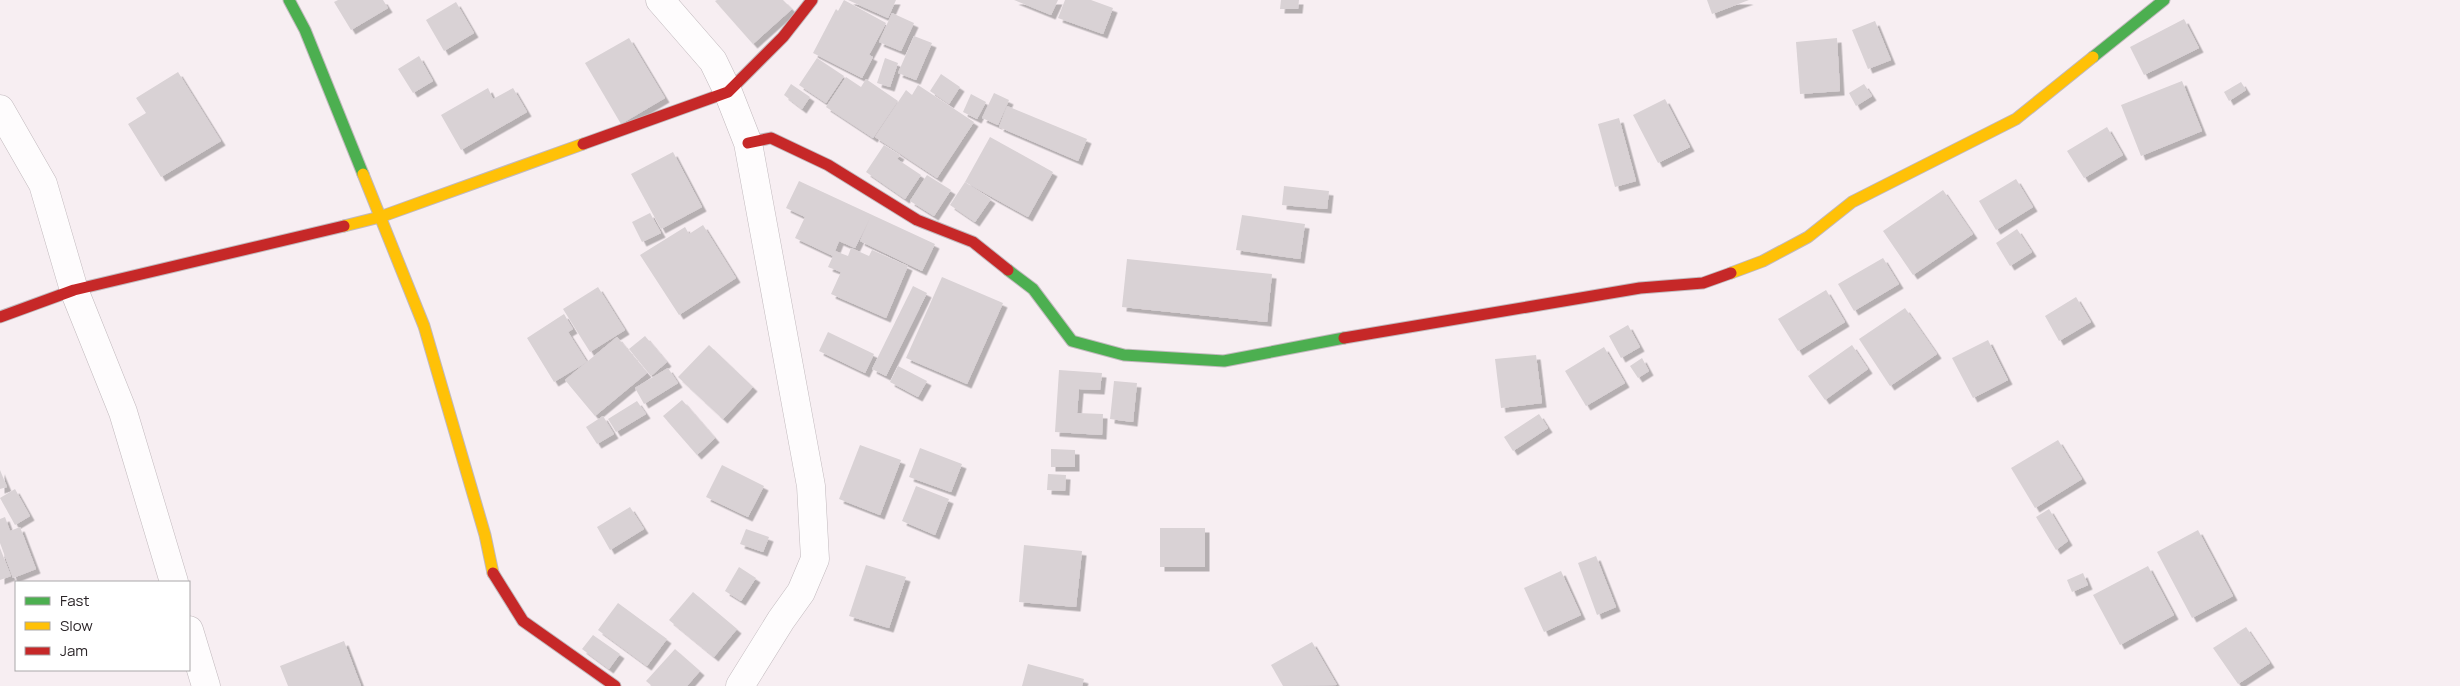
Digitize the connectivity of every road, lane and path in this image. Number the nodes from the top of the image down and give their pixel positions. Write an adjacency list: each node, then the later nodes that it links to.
1 (289, 0): 8 (street)
2 (660, 0): 5 (street)
3 (812, 0): 5 (street)
4 (2164, 0): 7 (street)
5 (728, 92): 7 (street); 8 (street)
6 (0, 109): 9 (street)
7 (748, 143): 15 (street)
8 (380, 217): 9 (street); 14 (street)
9 (74, 290): 10 (street); 11 (street)
10 (0, 318)
11 (174, 581)
12 (190, 633): 13 (street)
13 (206, 686)
14 (615, 686)
15 (740, 686)

